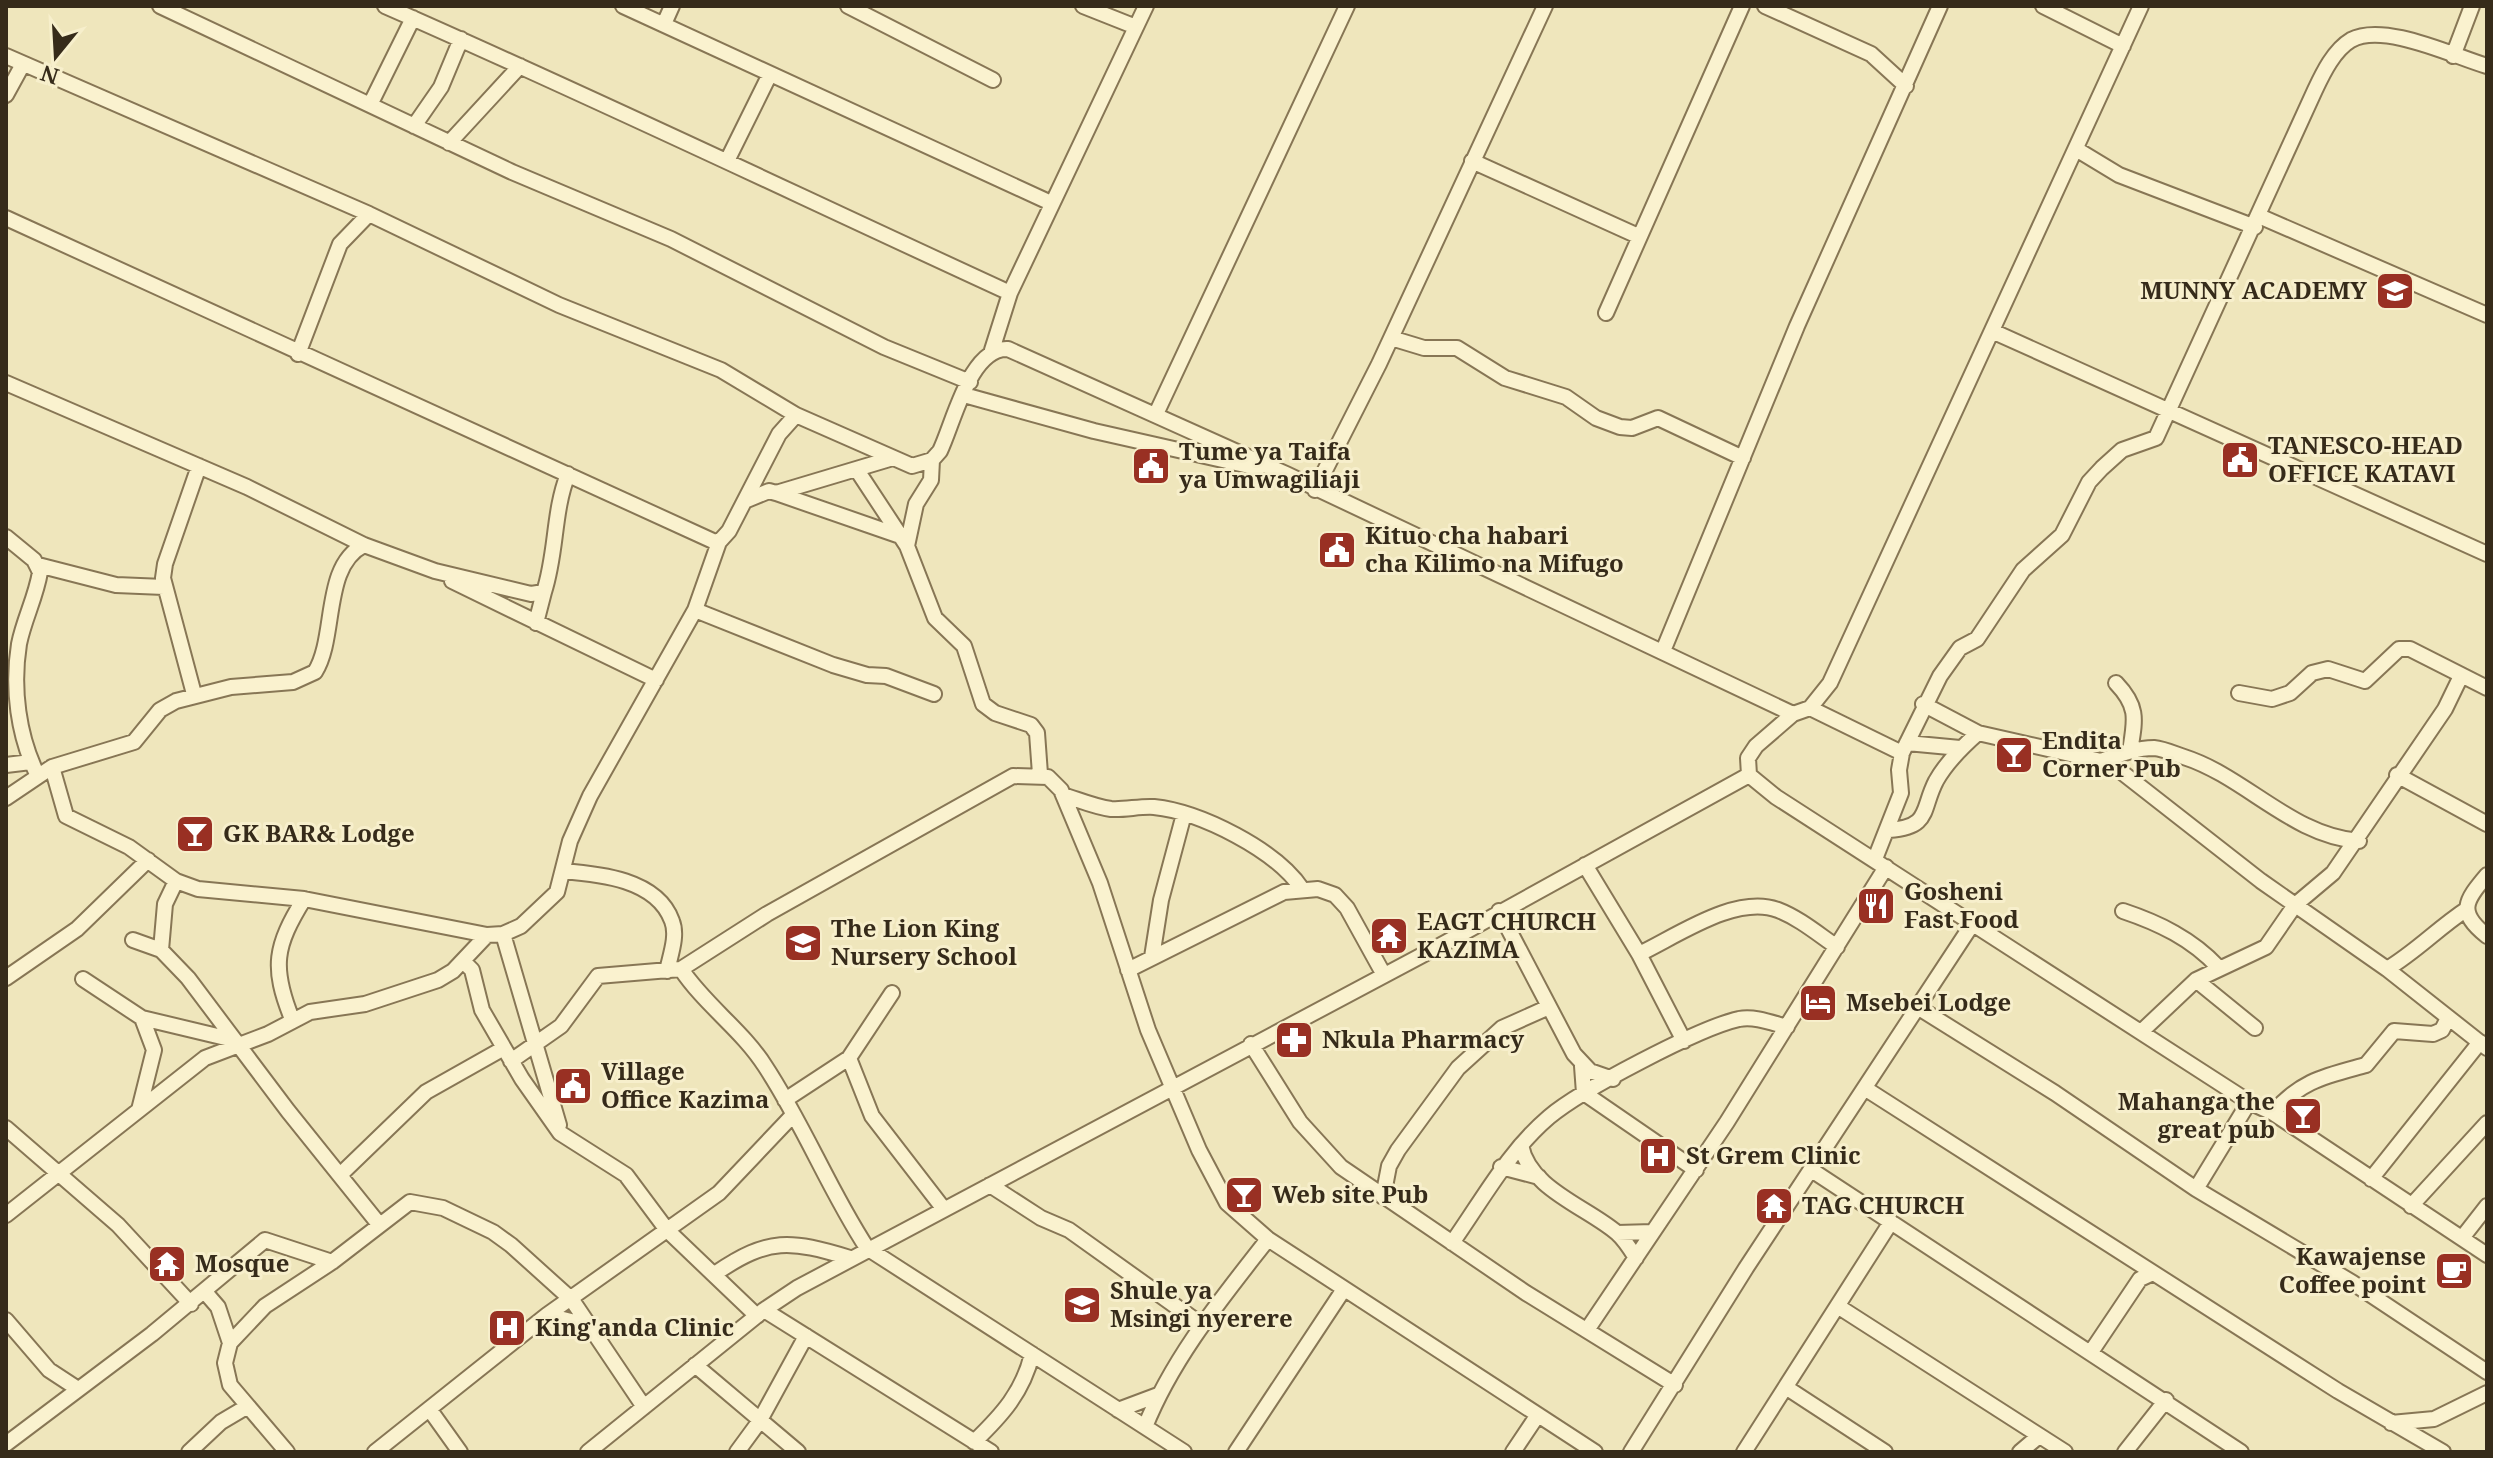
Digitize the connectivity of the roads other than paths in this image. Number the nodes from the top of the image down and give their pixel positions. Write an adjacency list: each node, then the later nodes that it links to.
1 (160, 6): 32 (street)
2 (385, 6): 16 (street)
3 (623, 6): 17 (street)
4 (672, 6): 17 (street)
5 (848, 6): 29 (street)
6 (1083, 6): 18 (street)
7 (1146, 6): 18 (street)
8 (1347, 6): 53 (street)
9 (1545, 6): 37 (street)
10 (1742, 6): 42 (street)
11 (1765, 6): 27 (street)
12 (1940, 6): 26 (street)
13 (2043, 6): 20 (street)
14 (2141, 6): 20 (street)
15 (2472, 6): 22 (street)
16 (413, 18): 19 (street); 32 (street)
17 (664, 24): 28 (street)
18 (1136, 27): 38 (street)
19 (461, 39): 24 (street); 33 (street)
20 (2123, 46): 35 (street)
21 (6, 56): 23 (street)
22 (2453, 56): 25 (street); 41 (street)
23 (23, 64): 31 (street); 39 (street)
24 (520, 66): 34 (street); 36 (street)
25 (2487, 66)
26 (1915, 68): 27 (street); 30 (street)
27 (1892, 70): 30 (street)
28 (770, 74): 36 (street); 38 (street)
29 (993, 80)
30 (1906, 86): 56 (street)
31 (6, 95)
32 (370, 105): 33 (street)
33 (414, 126): 34 (street)
34 (449, 143): 51 (street)
35 (2076, 149): 41 (street); 46 (street)
36 (728, 159): 43 (street)
37 (1472, 161): 42 (street); 47 (street)
38 (1051, 203): 43 (street)
39 (369, 214): 49 (street); 54 (street)
40 (6, 218): 49 (street)
41 (2257, 222): 45 (street); 52 (street)
42 (1638, 236): 44 (street)
43 (1010, 293): 48 (street)
44 (1606, 313)
45 (2487, 315)
46 (1992, 331): 52 (street); 86 (street)
47 (1391, 338): 56 (street); 62 (street)
48 (992, 350): 51 (street); 53 (street)
49 (298, 354): 60 (street)
50 (6, 383): 58 (street)
51 (967, 388): 57 (street); 61 (street)
52 (2170, 413): 69 (street); 85 (street)
53 (1156, 414): 61 (street)
54 (796, 415): 55 (street); 64 (street)
55 (893, 458): 57 (street); 59 (street)
56 (1743, 458): 77 (street)
57 (932, 460): 66 (street)
58 (199, 466): 68 (street); 72 (street)
59 (857, 470): 63 (street); 66 (street)
60 (568, 474): 67 (street); 73 (street)
61 (1286, 474): 62 (street)
62 (1315, 490): 77 (street)
63 (776, 493): 64 (street); 66 (street)
64 (747, 500): 67 (street)
65 (6, 537): 70 (street)
66 (904, 541): 96 (street)
67 (719, 542): 74 (street)
68 (364, 545): 71 (street); 83 (street)
69 (2487, 554)
70 (38, 565): 72 (street); 76 (street)
71 (435, 571): 73 (street); 75 (street)
72 (164, 587): 83 (street)
73 (544, 592): 75 (street)
74 (695, 610): 79 (street); 84 (street)
75 (536, 623): 79 (street)
76 (13, 640): 93 (street)
77 (1663, 651): 87 (street)
78 (2461, 676): 81 (street); 82 (street); 98 (street)
79 (656, 680): 109 (street)
80 (2116, 683): 91 (street)
81 (2487, 688)
82 (2239, 693)
83 (194, 694): 95 (street)
84 (934, 694)
85 (1923, 704): 88 (street); 89 (street)
86 (1810, 708): 87 (street); 89 (street)
87 (1793, 714): 97 (street)
88 (1978, 733): 90 (street); 92 (street)
89 (1904, 748): 90 (street); 104 (street)
90 (1960, 748): 104 (street)
91 (2130, 751): 92 (street); 105 (street)
92 (2101, 761): 115 (street)
93 (31, 762): 94 (street); 99 (street)
94 (6, 765)
95 (52, 767): 99 (street); 106 (street)
96 (1040, 774): 100 (street); 132 (street)
97 (1749, 775): 107 (street); 108 (street)
98 (2397, 775): 103 (street); 105 (street)
99 (38, 776): 101 (street)
100 (1063, 795): 102 (street); 133 (street)
101 (6, 798)
102 (1184, 814): 112 (street); 128 (street)
103 (2487, 824)
104 (1889, 830): 107 (street)
105 (2359, 841): 115 (street)
106 (148, 860): 111 (street); 135 (street)
107 (1881, 863): 120 (street); 125 (street)
108 (1585, 865): 117 (street); 127 (street)
109 (563, 871): 121 (street); 132 (street)
110 (2487, 875): 116 (street)
111 (176, 881): 113 (street); 126 (street)
112 (1302, 889): 128 (street); 134 (street)
113 (282, 898): 114 (street); 119 (street)
114 (304, 899): 119 (street); 122 (street)
115 (2295, 905): 130 (street); 131 (street)
116 (2467, 909): 123 (street); 131 (street)
117 (1499, 911): 134 (street); 139 (street)
118 (2123, 911): 130 (street)
119 (291, 921): 143 (street)
120 (1973, 923): 140 (street); 147 (street)
121 (503, 934): 122 (street); 150 (street)
122 (487, 935): 129 (street)
123 (2487, 936)
124 (133, 940): 126 (street)
125 (1837, 947): 127 (street); 145 (street)
126 (161, 950): 149 (street)
127 (1639, 954): 144 (street)
128 (1152, 957): 133 (street)
129 (463, 961): 143 (street); 154 (street)
130 (2218, 967): 137 (street)
131 (2387, 969): 142 (street)
132 (674, 970): 150 (street); 161 (street)
133 (1128, 970): 158 (street)
134 (1384, 975): 151 (street)
135 (6, 978)
136 (83, 979): 141 (street)
137 (2196, 980): 146 (street); 147 (street)
138 (892, 993): 155 (street)
139 (1549, 1007): 156 (street); 170 (street)
140 (1919, 1008): 159 (street); 180 (street)
141 (142, 1018): 149 (street); 163 (street)
142 (2448, 1018): 152 (street); 164 (street)
143 (292, 1019): 149 (street)
144 (1676, 1024): 148 (street); 153 (street)
145 (1787, 1027): 148 (street); 172 (street)
146 (2255, 1028)
147 (2142, 1031): 162 (street)
148 (1684, 1041): 153 (street)
149 (236, 1042): 163 (street); 175 (street)
150 (535, 1044): 154 (street); 168 (street)
151 (1251, 1044): 158 (street); 178 (street)
152 (2484, 1045): 177 (street)
153 (1666, 1051): 157 (street)
154 (508, 1054): 168 (street); 175 (street)
155 (849, 1058): 161 (street); 184 (street)
156 (1582, 1066): 157 (street); 160 (street)
157 (1613, 1079): 160 (street)
158 (1171, 1089): 179 (street); 188 (street)
159 (1866, 1089): 173 (street); 202 (street)
160 (1584, 1093): 169 (street); 172 (street)
161 (785, 1100): 165 (street)
162 (2249, 1102): 164 (street); 180 (street)
163 (139, 1110): 174 (street)
164 (2273, 1113): 177 (street)
165 (793, 1115): 189 (street); 195 (street)
166 (2487, 1123): 182 (street)
167 (6, 1128): 174 (street)
168 (560, 1133): 189 (street)
169 (1521, 1145): 171 (street); 176 (street)
170 (1389, 1166): 178 (street); 181 (street)
171 (1501, 1167): 176 (street); 194 (street)
172 (1696, 1170): 190 (street)
173 (1813, 1171): 186 (street); 220 (street)
174 (58, 1172): 185 (street); 206 (street)
175 (340, 1175): 187 (street)
176 (1540, 1177): 191 (street)
177 (2371, 1179): 182 (street)
178 (1363, 1183): 181 (street)
179 (990, 1185): 184 (street); 212 (street)
180 (2196, 1189): 219 (street)
181 (1383, 1197): 194 (street)
182 (2411, 1206): 192 (street)
183 (2487, 1206): 192 (street)
184 (943, 1208): 195 (street)
185 (6, 1215)
186 (1891, 1222): 207 (street); 216 (street)
187 (378, 1223): 199 (street); 205 (street)
188 (1252, 1228): 193 (street); 200 (street)
189 (667, 1230): 201 (street); 205 (street)
190 (1653, 1232): 191 (street); 198 (street)
191 (1617, 1233): 198 (street)
192 (2462, 1238): 196 (street)
193 (1268, 1239): 200 (street); 203 (street)
194 (1452, 1243): 213 (street)
195 (867, 1248): 197 (street); 217 (street)
196 (2487, 1255)
197 (850, 1258): 201 (street); 208 (street)
198 (1636, 1258): 213 (street)
199 (332, 1262): 204 (street); 215 (street)
200 (1247, 1266): 212 (street)
201 (716, 1273): 208 (street)
202 (2153, 1273): 216 (street); 232 (street)
203 (1344, 1289): 230 (street); 246 (street)
204 (205, 1292): 206 (street); 215 (street)
205 (572, 1300): 209 (street); 211 (street)
206 (191, 1304): 222 (street)
207 (1839, 1307): 221 (street); 234 (street)
208 (760, 1313): 214 (street); 218 (street)
209 (547, 1315): 211 (street); 228 (street)
210 (6, 1320): 222 (street)
211 (587, 1325): 227 (street)
212 (1202, 1325): 224 (street)
213 (1587, 1330): 220 (street)
214 (806, 1336): 231 (street); 235 (street)
215 (230, 1343): 226 (street)
216 (2091, 1352): 225 (street)
217 (1032, 1354): 229 (street); 235 (street)
218 (695, 1365): 227 (street); 231 (street)
219 (2487, 1372)
220 (1675, 1385): 249 (street)
221 (1787, 1388): 250 (street); 251 (street)
222 (78, 1389): 236 (street)
223 (2487, 1393): 232 (street)
224 (1158, 1395): 229 (street); 233 (street)
225 (2166, 1400): 254 (street); 255 (street)
226 (248, 1406): 238 (street); 239 (street)
227 (644, 1407): 237 (street)
228 (430, 1410): 240 (street); 241 (street)
229 (1118, 1410): 233 (street)
230 (1537, 1416): 247 (street); 248 (street)
231 (759, 1422): 242 (street); 243 (street)
232 (2391, 1423): 256 (street)
233 (1145, 1427): 245 (street)
234 (2039, 1436): 252 (street); 253 (street)
235 (974, 1442): 244 (street)
236 (6, 1444)
237 (597, 1449)
238 (189, 1452)
239 (287, 1452)
240 (375, 1452)
241 (460, 1452)
242 (737, 1452)
243 (798, 1452)
244 (991, 1452)
245 (1184, 1452)
246 (1236, 1452)
247 (1513, 1452)
248 (1595, 1452)
249 (1631, 1452)
250 (1744, 1452)
251 (1885, 1452)
252 (2020, 1452)
253 (2065, 1452)
254 (2125, 1452)
255 (2241, 1452)
256 (2443, 1452)

